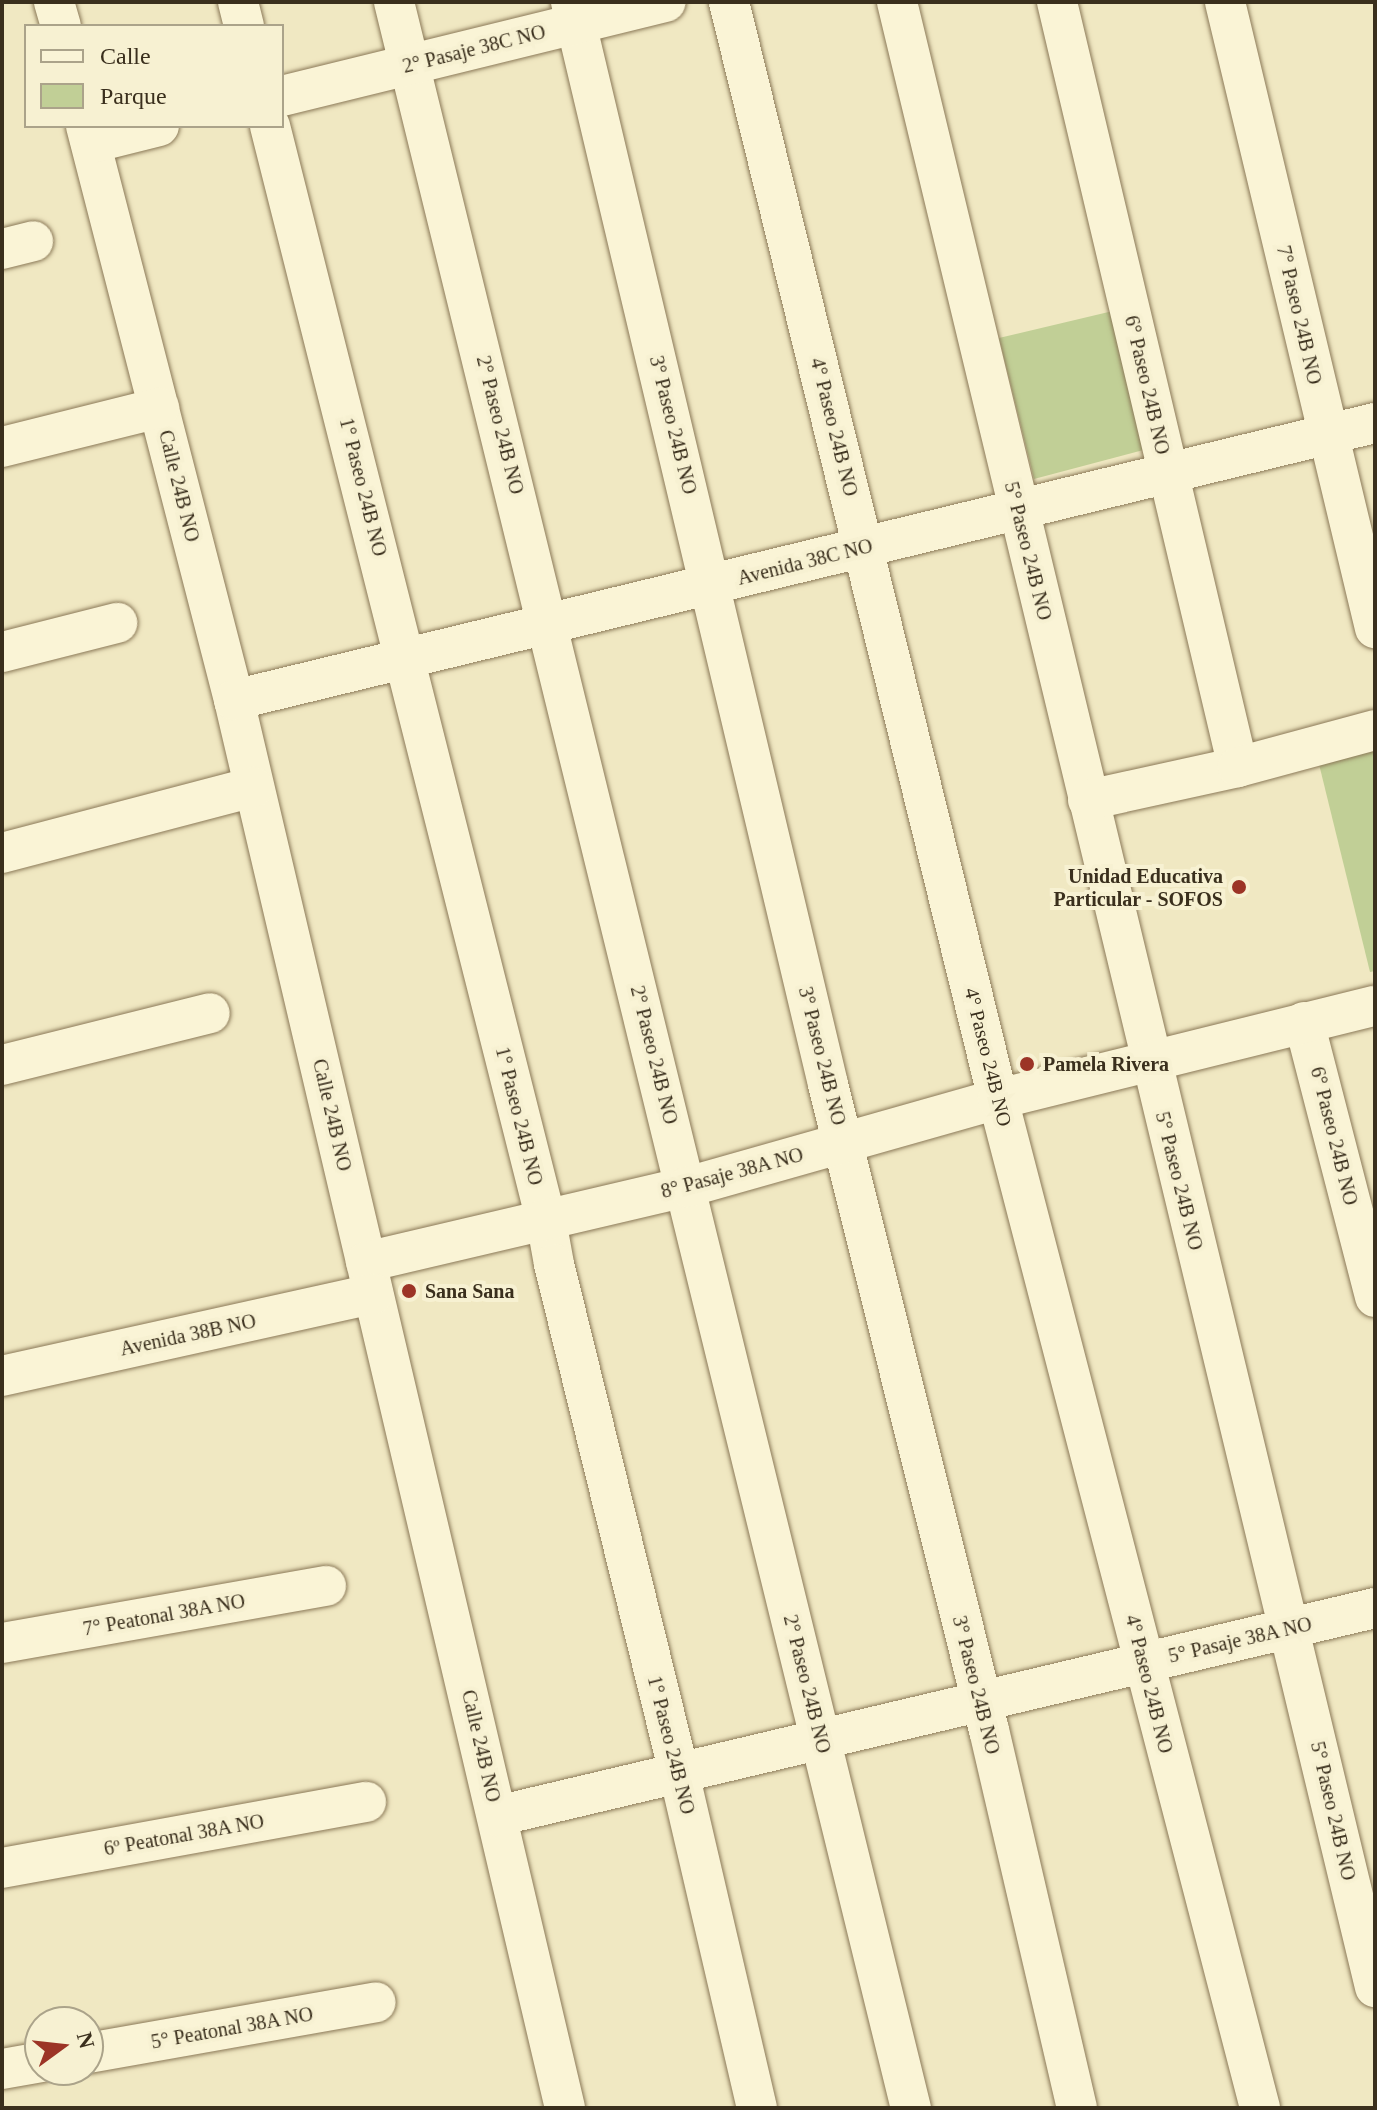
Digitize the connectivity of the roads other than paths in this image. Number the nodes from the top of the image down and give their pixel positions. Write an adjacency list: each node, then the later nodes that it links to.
1 (54, 2): 10 (street)
2 (238, 2): 11 (street)
3 (394, 2): 12 (street, 2° Paseo 24B NO)
4 (666, 2): 9 (street, 2° Pasaje 38C NO)
5 (729, 2): 23 (street, 4° Paseo 24B NO)
6 (897, 2): 22 (street, 5° Paseo 24B NO)
7 (1057, 2): 21 (street, 6° Paseo 24B NO)
8 (1225, 2): 19 (street, 7° Paseo 24B NO)
9 (573, 13): 12 (street, 2° Pasaje 38C NO); 24 (street, 3° Paseo 24B NO)
10 (60, 24)
11 (244, 24)
12 (411, 64): 13 (street, 2° Pasaje 38C NO); 26 (street, 2° Paseo 24B NO)
13 (284, 96)
14 (142, 128): 16 (street)
15 (271, 128): 29 (street, 1° Paseo 24B NO)
16 (89, 134): 17 (street, Calle 24B NO)
17 (159, 408): 20 (street); 30 (street, Calle 24B NO)
18 (1375, 423): 19 (street, Avenida 38C NO)
19 (1327, 434): 21 (street, Avenida 38C NO); 27 (street, 7° Paseo 24B NO)
20 (2, 447)
21 (1168, 473): 22 (street, Avenida 38C NO); 32 (street, 6° Paseo 24B NO)
22 (1018, 510): 23 (street, Avenida 38C NO); 34 (street, 5° Paseo 24B NO)
23 (863, 548): 24 (street, Avenida 38C NO); 41 (street, 4° Paseo 24B NO)
24 (712, 585): 26 (street, Avenida 38C NO); 42 (street, 3° Paseo 24B NO)
25 (117, 623): 28 (street)
26 (549, 624): 29 (street, Avenida 38C NO); 43 (street, 2° Paseo 24B NO)
27 (1375, 628)
28 (2, 652)
29 (407, 658): 30 (street, Avenida 38C NO); 44 (street, 1° Paseo 24B NO)
30 (234, 700): 33 (street, Calle 24B NO)
31 (1375, 730): 32 (street)
32 (1238, 767): 34 (street)
33 (254, 787): 35 (street); 45 (street, Calle 24B NO)
34 (1088, 800): 39 (street, 5° Paseo 24B NO)
35 (2, 853)
36 (1375, 1006): 38 (street, 8° Pasaje 38A NO)
37 (210, 1013): 40 (street)
38 (1304, 1022): 39 (street, 8° Pasaje 38A NO); 46 (street, 6° Paseo 24B NO)
39 (1151, 1062): 41 (street, 8° Pasaje 38A NO); 50 (street, 5° Paseo 24B NO)
40 (2, 1065)
41 (998, 1099): 42 (street, 8° Pasaje 38A NO); 52 (street, 4° Paseo 24B NO)
42 (843, 1143): 43 (street, 8° Pasaje 38A NO); 53 (street, 3° Paseo 24B NO)
43 (687, 1187): 44 (street, 8° Pasaje 38A NO); 54 (street, 2° Paseo 24B NO)
44 (546, 1220): 45 (street, 8° Pasaje 38A NO); 55 (street, 1° Paseo 24B NO)
45 (370, 1278): 47 (street, Avenida 38B NO); 57 (street, Calle 24B NO)
46 (1375, 1297)
47 (2, 1376)
48 (326, 1586): 51 (street, 7° Peatonal 38A NO)
49 (1375, 1608): 50 (street, 5° Pasaje 38A NO)
50 (1289, 1628): 52 (street, 5° Pasaje 38A NO); 59 (street, 5° Paseo 24B NO)
51 (2, 1643)
52 (1143, 1663): 53 (street, 5° Pasaje 38A NO); 69 (street, 4° Paseo 24B NO)
53 (980, 1702): 54 (street, 5° Pasaje 38A NO); 68 (street, 3° Paseo 24B NO)
54 (822, 1739): 55 (street, 5° Pasaje 38A NO); 67 (street, 2° Paseo 24B NO)
55 (679, 1773): 57 (street, 5° Pasaje 38A NO); 66 (street, 1° Paseo 24B NO)
56 (366, 1802): 58 (street, 6º Peatonal 38A NO)
57 (497, 1816): 65 (street, Calle 24B NO)
58 (2, 1868)
59 (1367, 1918): 60 (street, 5° Paseo 24B NO)
60 (1375, 1987)
61 (376, 2002): 62 (street, 5° Peatonal 38A NO)
62 (104, 2050)
63 (24, 2065): 64 (street)
64 (2, 2069)
65 (565, 2108)
66 (757, 2108)
67 (911, 2108)
68 (1077, 2108)
69 (1260, 2108)

